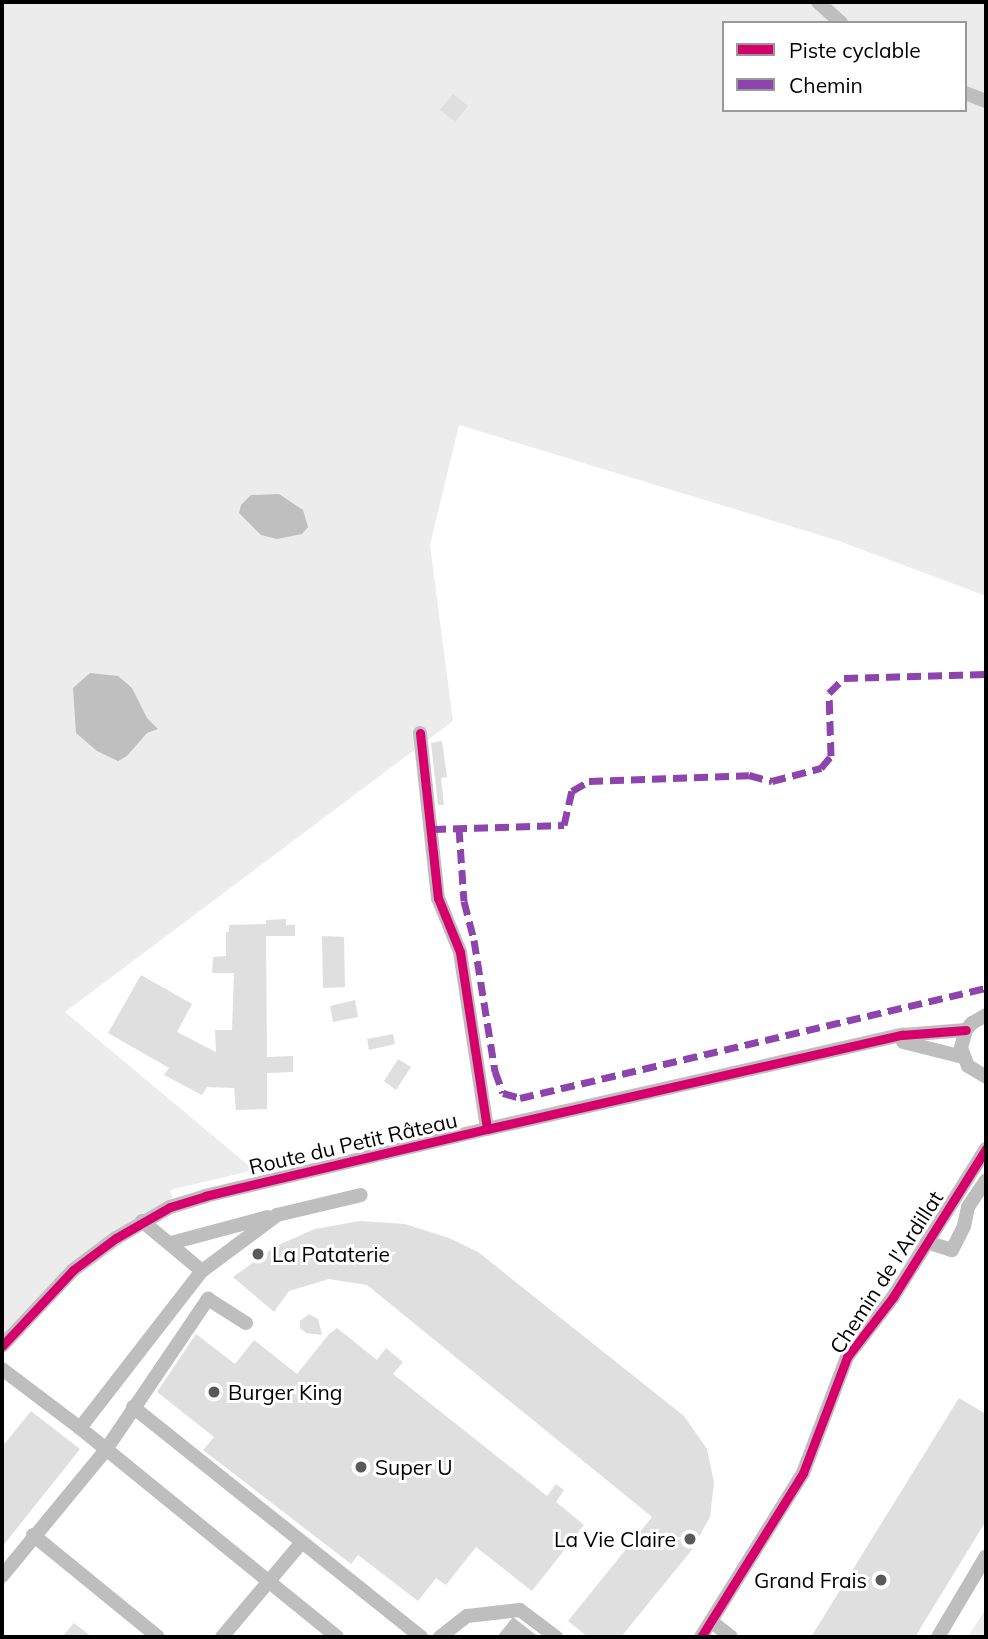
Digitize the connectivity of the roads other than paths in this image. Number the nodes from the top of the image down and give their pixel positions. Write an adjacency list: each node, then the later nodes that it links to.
1 (818, 2): 2 (street)
2 (839, 21)
3 (967, 94): 4 (street)
4 (986, 101)
5 (420, 733): 11 (street)
6 (986, 1015): 7 (street)
7 (965, 1030): 8 (street, Route du Petit Râteau); 9 (street)
8 (880, 1041): 9 (street, Route du Petit Râteau); 11 (street, Route du Petit Râteau)
9 (963, 1058): 10 (street)
10 (985, 1080)
11 (486, 1129): 16 (street, Route du Petit Râteau)
12 (986, 1149): 17 (street, Chemin de l'Ardillat)
13 (986, 1180): 17 (street)
14 (361, 1195): 15 (street)
15 (277, 1215): 18 (street); 19 (street)
16 (142, 1221): 18 (street); 21 (street, Route du Petit Râteau)
17 (927, 1242): 31 (street, Chemin de l'Ardillat)
18 (171, 1243): 19 (street)
19 (202, 1271): 24 (street)
20 (246, 1323): 23 (street)
21 (2, 1346)
22 (2, 1369): 24 (street)
23 (133, 1407): 25 (street); 27 (street)
24 (80, 1428): 25 (street)
25 (105, 1451): 26 (street); 30 (street)
26 (33, 1535): 29 (street); 32 (street)
27 (302, 1542): 30 (street); 35 (street)
28 (986, 1556): 40 (street)
29 (2, 1576)
30 (268, 1582): 33 (street); 34 (street)
31 (712, 1622): 38 (street, Chemin de l'Ardillat); 39 (street)
32 (158, 1637)
33 (222, 1637)
34 (337, 1637)
35 (421, 1637)
36 (440, 1637): 37 (street)
37 (556, 1637)
38 (701, 1637)
39 (731, 1637)
40 (938, 1637)

